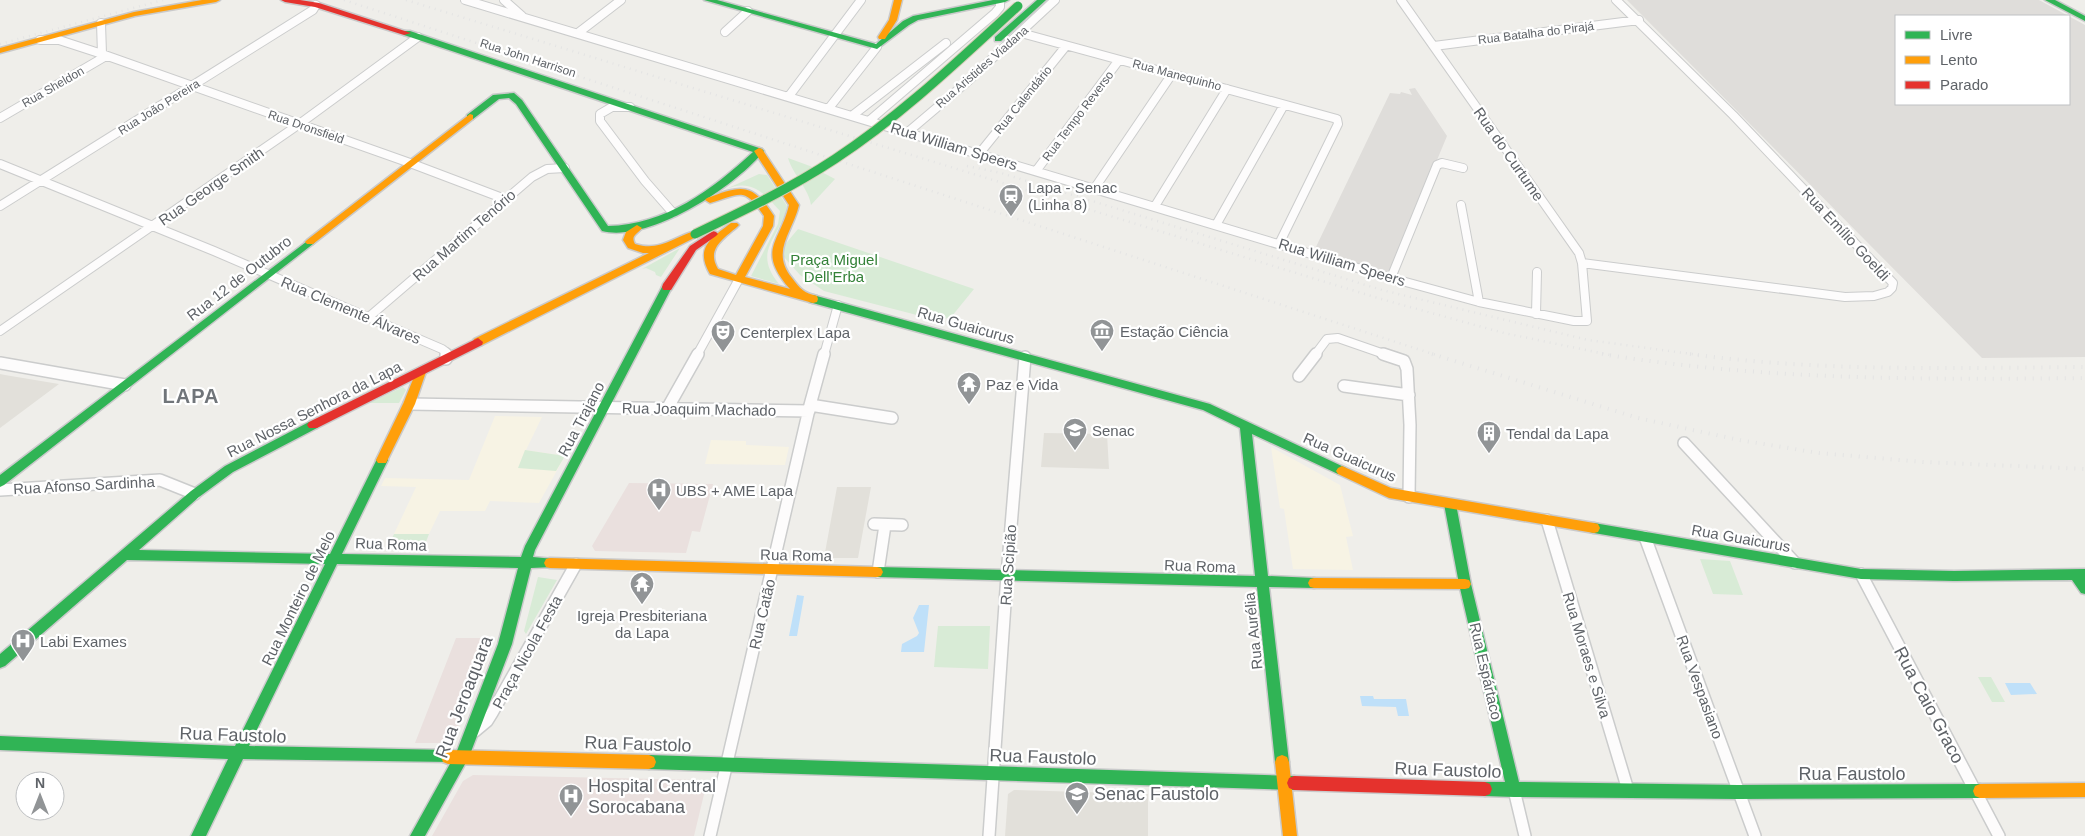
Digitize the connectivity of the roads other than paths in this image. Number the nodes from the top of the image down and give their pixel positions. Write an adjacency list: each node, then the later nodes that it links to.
1 (216, 0): 21 (street)
2 (285, 0): 16 (street, Rua John Harrison)
3 (465, 0): 18 (street, Rua William Speers)
4 (504, 0): 18 (street)
5 (620, 0): 23 (street)
6 (708, 0): 17 (street)
7 (861, 0): 25 (street)
8 (898, 0): 31 (street)
9 (1001, 0): 31 (street); 44 (street)
10 (1055, 0): 24 (street, Rua Aristides Viadana)
11 (1401, 0): 30 (street, Rua do Curtume)
12 (1616, 0): 20 (street, Rua Emílio Goeldi)
13 (2049, 0): 19 (street)
14 (1040, 2): 61 (street)
15 (1021, 3): 65 (street, bridge)
16 (316, 5): 26 (street, Rua John Harrison); 36 (street, Rua João Pereira)
17 (748, 11): 22 (street); 25 (street)
18 (524, 17): 23 (street, Rua William Speers)
19 (2085, 19)
20 (1639, 20): 30 (street, Rua Batalha do Pirajá); 67 (street, Rua Emílio Goeldi)
21 (101, 23): 27 (street); 33 (street)
22 (725, 32)
23 (578, 33): 38 (street, Rua William Speers)
24 (1022, 33): 29 (street, Rua Manequinho); 46 (street, Rua Aristides Viadana)
25 (836, 35): 31 (street); 38 (street)
26 (418, 37): 40 (street, Rua John Harrison); 45 (street, Rua George Smith)
27 (39, 40): 32 (street); 33 (street, Rua Dronsfield)
28 (946, 43): 42 (street)
29 (1066, 46): 34 (street, Rua Manequinho); 48 (street, Rua Calendário)
30 (1434, 46): 67 (street, Rua do Curtume)
31 (876, 47): 41 (street)
32 (0, 51)
33 (104, 55): 36 (street, Rua Dronsfield); 43 (street, Rua Sheldon)
34 (1119, 60): 35 (street, Rua Manequinho); 53 (street, Rua Tempo Reverso)
35 (1172, 74): 37 (street, Rua Manequinho); 55 (street)
36 (190, 87): 45 (street, Rua Dronsfield); 54 (street, Rua João Pereira)
37 (1227, 89): 39 (street, Rua Manequinho); 58 (street)
38 (789, 96): 41 (street, Rua William Speers)
39 (1284, 104): 62 (street); 66 (street, Rua Manequinho)
40 (632, 107): 47 (street, Rua John Harrison); 60 (street)
41 (829, 108): 42 (street, Rua William Speers)
42 (853, 115): 44 (street, Rua William Speers)
43 (0, 118)
44 (870, 120): 46 (street, Rua William Speers)
45 (298, 125): 49 (street, Rua Dronsfield); 63 (street, Rua George Smith)
46 (908, 132): 48 (street, Rua William Speers)
47 (760, 151): 60 (street); 72 (street)
48 (980, 154): 53 (street, Rua William Speers)
49 (410, 163): 51 (street, Rua 12 de Outubro); 56 (street, Rua Dronsfield); 69 (street, Rua 12 de Outubro)
50 (0, 164): 54 (street, Rua Clemente Álvares)
51 (565, 168): 56 (street, Rua Martim Tenório); 64 (street)
52 (1464, 168): 70 (street)
53 (1036, 171): 55 (street, Rua William Speers)
54 (40, 180): 57 (street, Rua João Pereira); 63 (street, Rua Clemente Álvares)
55 (1094, 188): 58 (street, Rua William Speers)
56 (505, 198): 76 (street, Rua Martim Tenório)
57 (0, 206)
58 (1155, 206): 62 (street, Rua William Speers)
59 (1461, 206): 73 (street)
60 (679, 211): 64 (street); 71 (street)
61 (734, 225): 71 (street, Rua Guaicurus); 88 (street, Rua Trajano)
62 (1216, 225): 66 (street, Rua William Speers)
63 (154, 226): 69 (street, Rua Clemente Álvares); 78 (street, Rua George Smith)
64 (637, 228): 65 (street)
65 (675, 244): 80 (street, Rua Nossa Senhora da Lapa)
66 (1279, 244): 70 (street, Rua William Speers)
67 (1582, 263): 77 (street, Rua do Curtume)
68 (1537, 272): 75 (street)
69 (269, 274): 76 (street, Rua Clemente Álvares); 84 (street, Rua 12 de Outubro)
70 (1391, 278): 73 (street, Rua William Speers)
71 (739, 279): 72 (street, Rua Guaicurus); 90 (street)
72 (802, 296): 74 (street, Rua Guaicurus)
73 (1479, 302): 75 (street, Rua William Speers)
74 (838, 305): 79 (street, Rua Guaicurus); 89 (street, Rua Catão)
75 (1536, 314): 77 (street, Rua William Speers)
76 (370, 316): 80 (street, Rua Clemente Álvares)
77 (1588, 320)
78 (0, 331)
79 (1025, 357): 92 (street, Rua Guaicurus); 111 (street, Rua Scipião)
80 (446, 359): 82 (street, Rua Nossa Senhora da Lapa)
81 (0, 363): 84 (street)
82 (421, 372): 87 (street, Rua Monteiro de Melo); 96 (street, Rua Nossa Senhora da Lapa)
83 (1299, 376): 86 (street)
84 (125, 385): 94 (street, Rua 12 de Outubro)
85 (1344, 386): 86 (street)
86 (1409, 396): 97 (street)
87 (409, 404): 88 (street, Rua Joaquim Machado); 103 (street, Rua Monteiro de Melo)
88 (604, 408): 90 (street, Rua Joaquim Machado); 105 (street, Rua Trajano)
89 (810, 408): 90 (street, Rua Joaquim Machado); 91 (street, Rua Joaquim Machado); 107 (street, Rua Catão)
90 (667, 409)
91 (892, 418)
92 (1245, 424): 97 (street, Rua Guaicurus); 112 (street, Rua Aurélia)
93 (1684, 443): 104 (street)
94 (0, 482)
95 (0, 490): 96 (street, Rua Afonso Sardinha)
96 (195, 494): 102 (street, Rua Nossa Senhora da Lapa)
97 (1409, 497): 98 (street, Rua Guaicurus)
98 (1450, 504): 99 (street, Rua Guaicurus); 113 (street, Rua Espártaco)
99 (1546, 520): 101 (street, Rua Guaicurus); 124 (street, Rua Moraes e Silva)
100 (902, 525): 108 (street)
101 (1645, 537): 104 (street, Rua Guaicurus); 127 (street, Rua Vespasiano)
102 (125, 554): 103 (street, Rua Roma); 115 (street, Rua Nossa Senhora da Lapa)
103 (335, 558): 105 (street, Rua Roma); 118 (street, Rua Monteiro de Melo)
104 (1795, 562): 109 (street, Rua Guaicurus)
105 (526, 563): 106 (street, Rua Roma); 116 (street, Rua Jeroaquara)
106 (576, 564): 107 (street, Rua Roma); 116 (street, Praça Nicola Festa)
107 (772, 570): 108 (street, Rua Roma); 120 (street, Rua Catão)
108 (878, 572): 111 (street, Rua Roma)
109 (1861, 574): 110 (street, Rua Guaicurus); 125 (street, Rua Caio Graco)
110 (2080, 574): 114 (street)
111 (1007, 575): 112 (street, Rua Roma); 121 (street, Rua Scipião)
112 (1263, 582): 113 (street, Rua Roma); 122 (street, Rua Aurélia)
113 (1465, 584): 123 (street, Rua Espártaco)
114 (2085, 589)
115 (0, 662)
116 (471, 735): 119 (street, Rua Jeroaquara)
117 (0, 743): 118 (street, Rua Faustolo)
118 (239, 753): 119 (street, Rua Faustolo); 128 (street, Rua Monteiro de Melo)
119 (462, 757): 120 (street, Rua Faustolo); 129 (street, Rua Jeroaquara)
120 (727, 764): 121 (street, Rua Faustolo); 130 (street, Rua Catão)
121 (993, 773): 122 (street, Rua Faustolo); 131 (street, Rua Scipião)
122 (1284, 782): 123 (street, Rua Faustolo); 132 (street, Rua Aurélia)
123 (1514, 790): 124 (street, Rua Faustolo); 133 (street, Rua Espártaco)
124 (1628, 790): 127 (street, Rua Faustolo)
125 (1974, 790): 126 (street, Rua Faustolo); 127 (street, Rua Faustolo); 135 (street, Rua Caio Graco)
126 (2085, 790)
127 (1738, 792): 134 (street, Rua Vespasiano)
128 (198, 836)
129 (417, 836)
130 (710, 836)
131 (989, 836)
132 (1290, 836)
133 (1525, 836)
134 (1755, 836)
135 (1999, 836)

